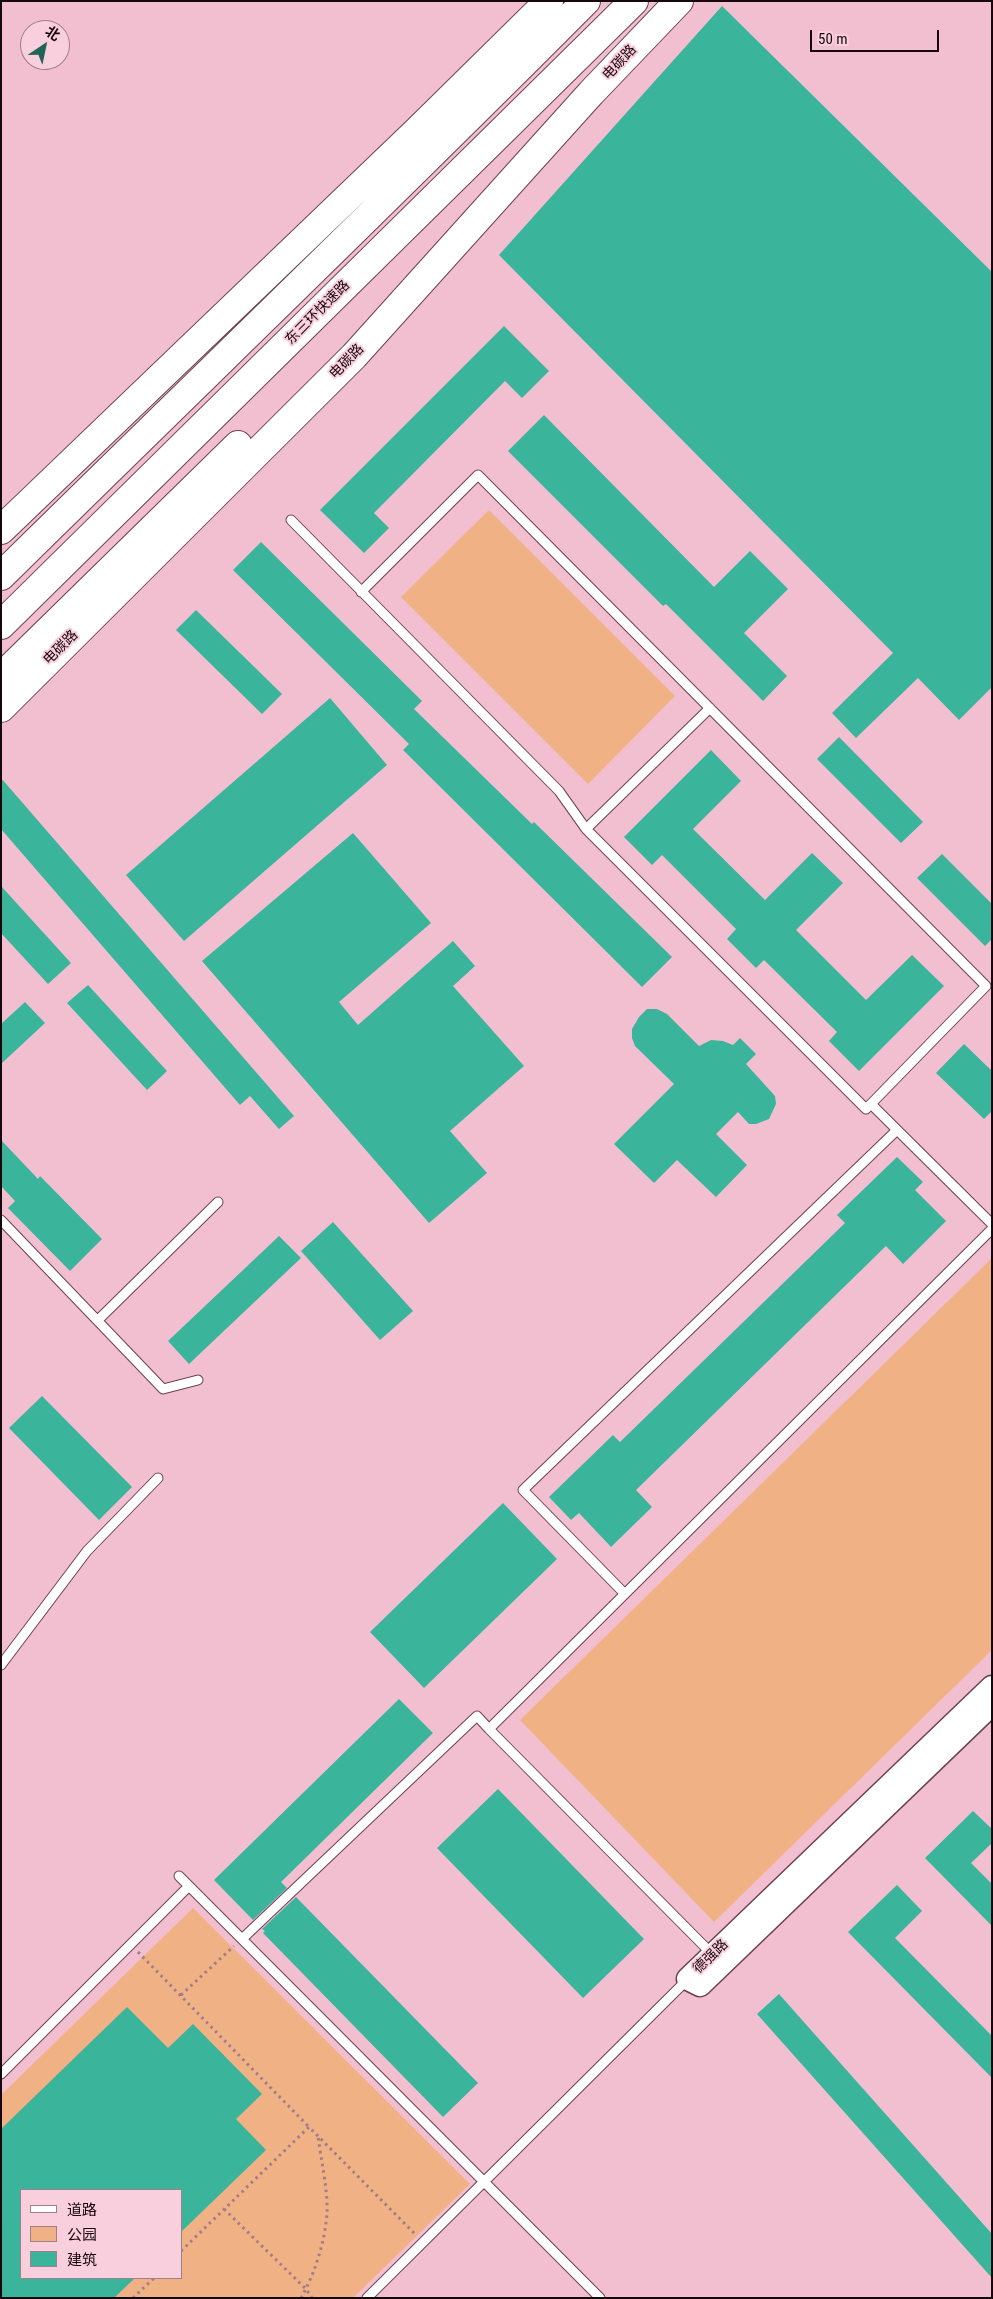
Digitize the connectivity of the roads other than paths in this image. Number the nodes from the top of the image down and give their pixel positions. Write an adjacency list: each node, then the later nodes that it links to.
1 (549, 1): 6 (highway)
2 (586, 1): 10 (highway)
3 (634, 1): 12 (highway, 东三环快速路)
4 (678, 1): 5 (highway, 电碳路)
5 (591, 93): 13 (highway); 14 (highway, 电碳路)
6 (242, 298): 8 (highway); 9 (highway)
7 (291, 520): 11 (lane)
8 (1, 530)
9 (1, 552)
10 (1, 576)
11 (361, 592): 15 (lane); 16 (lane)
12 (1, 625)
13 (1, 676)
14 (1, 708)
15 (710, 708): 16 (lane); 17 (lane)
16 (586, 829): 17 (lane)
17 (871, 1104): 18 (lane)
18 (897, 1130): 21 (lane); 26 (lane)
19 (218, 1202): 23 (lane)
20 (1, 1220): 23 (lane)
21 (992, 1224)
22 (992, 1229): 26 (lane)
23 (98, 1320): 24 (lane)
24 (198, 1380)
25 (158, 1478): 27 (lane)
26 (625, 1594): 30 (lane)
27 (1, 1665)
28 (992, 1687): 34 (street, 德强路)
29 (992, 1704): 35 (street, 德强路)
30 (489, 1729): 33 (lane); 34 (lane)
31 (179, 1876): 32 (lane)
32 (188, 1886): 33 (lane); 36 (lane)
33 (242, 1939): 38 (lane)
34 (713, 1955): 35 (street, 德强路)
35 (688, 1979): 37 (lane)
36 (1, 2074)
37 (367, 2298)
38 (600, 2298)

